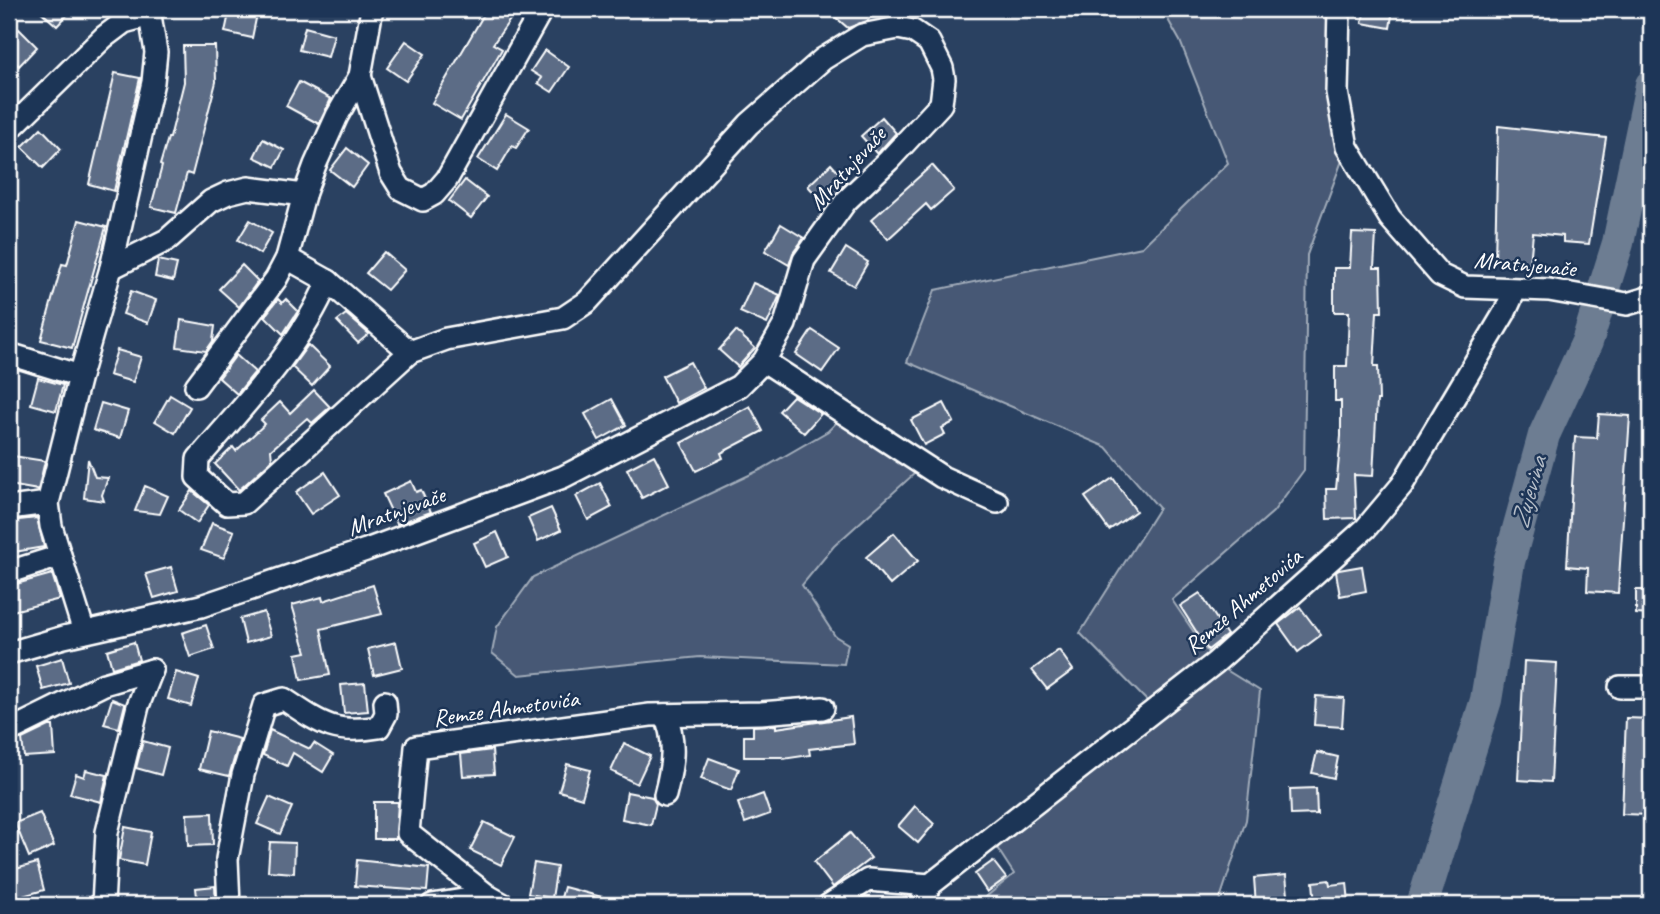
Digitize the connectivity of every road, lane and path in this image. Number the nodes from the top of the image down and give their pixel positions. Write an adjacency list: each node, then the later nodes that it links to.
1 (372, 9): 5 (street)
2 (542, 9): 5 (street)
3 (1339, 9): 11 (street, Mratnjevače)
4 (149, 12): 6 (street); 9 (street)
5 (360, 76): 7 (street)
6 (9, 130)
7 (304, 195): 8 (street); 9 (street)
8 (287, 258): 10 (street); 17 (street)
9 (110, 268): 16 (street)
10 (328, 281): 13 (street); 13 (street, Mratnjevače)
11 (1515, 290): 12 (street, Mratnjevače); 32 (street, Remze Ahmetovića)
12 (1651, 298)
13 (410, 352): 15 (street, Mratnjevače)
14 (9, 354): 16 (street)
15 (764, 361): 18 (street); 23 (street, Mratnjevače)
16 (79, 376): 19 (street)
17 (196, 386)
18 (997, 502)
19 (48, 503): 20 (street); 21 (street)
20 (9, 508)
21 (60, 556): 22 (street); 23 (street)
22 (9, 572)
23 (84, 632): 24 (street, Mratnjevače)
24 (9, 653)
25 (1620, 687): 26 (street)
26 (1651, 687)
27 (385, 702): 35 (street)
28 (823, 708): 29 (street, Remze Ahmetovića)
29 (665, 715): 31 (street); 33 (street, Remze Ahmetovića)
30 (9, 731): 34 (street)
31 (665, 795)
32 (930, 885): 37 (street); 38 (street, Remze Ahmetovića)
33 (496, 900): 36 (street, Remze Ahmetovića)
34 (103, 905)
35 (229, 905)
36 (432, 905)
37 (829, 905)
38 (920, 905)

